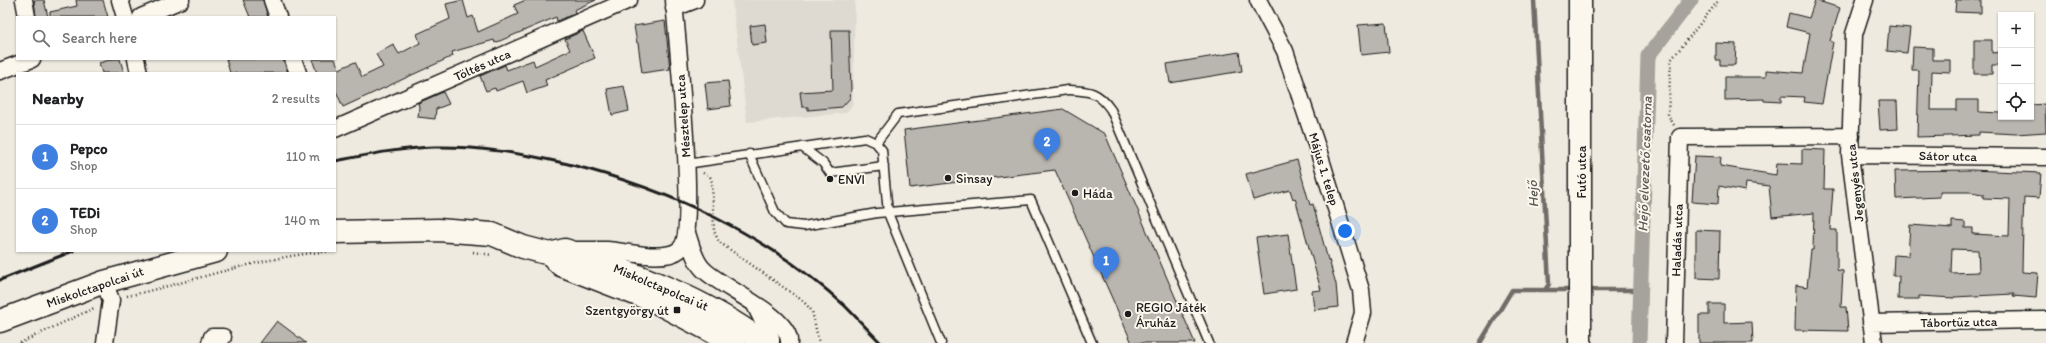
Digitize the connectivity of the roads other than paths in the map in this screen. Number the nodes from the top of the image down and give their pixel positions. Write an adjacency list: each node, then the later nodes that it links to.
1 (24, 0): 11 (street)
2 (120, 0): 12 (street)
3 (181, 0): 13 (street)
4 (272, 0): 14 (street)
5 (629, 0): 21 (street, Töltés utca)
6 (695, 0): 10 (street)
7 (1258, 0): 48 (street, Május 1. telep)
8 (1580, 0): 49 (street, Futó utca)
9 (1865, 0): 22 (street, Jegenyés utca)
10 (674, 4): 28 (street, Mésztelep utca)
11 (27, 16)
12 (125, 16)
13 (143, 16)
14 (278, 16)
15 (29, 60): 18 (street)
16 (136, 60): 19 (street)
17 (293, 60): 20 (street)
18 (0, 71)
19 (139, 72)
20 (298, 72)
21 (336, 129)
22 (1851, 136): 26 (street, Jegenyés utca); 50 (street, Haladás utca)
23 (876, 143): 24 (lane); 29 (lane); 47 (lane)
24 (802, 147): 25 (lane); 29 (lane)
25 (750, 154): 28 (lane); 30 (lane)
26 (1850, 155): 27 (street, Sátor utca); 39 (street, Jegenyés utca)
27 (2046, 157)
28 (686, 164): 31 (street, Mésztelep utca)
29 (884, 166): 30 (lane)
30 (888, 213): 45 (lane); 46 (lane)
31 (687, 233): 34 (street, Mésztelep utca); 36 (street, Mésztelep utca)
32 (337, 242): 34 (street, Miskolctapolcai út)
33 (213, 252): 35 (street, Miskolctapolcai út)
34 (558, 252): 41 (street, Miskolctapolcai út); 42 (street, Miskolctapolcai út)
35 (107, 291): 38 (street, Miskolctapolcai út); 40 (street)
36 (755, 305): 43 (street); 44 (street, Mésztelep utca)
37 (2046, 320): 39 (street, Tábortűz utca)
38 (0, 321)
39 (1872, 323): 51 (street, Jegenyés utca)
40 (105, 343)
41 (734, 343)
42 (764, 343)
43 (771, 343)
44 (789, 343)
45 (941, 343)
46 (1092, 343)
47 (1209, 343)
48 (1354, 343)
49 (1580, 343)
50 (1674, 343)
51 (1874, 343)

